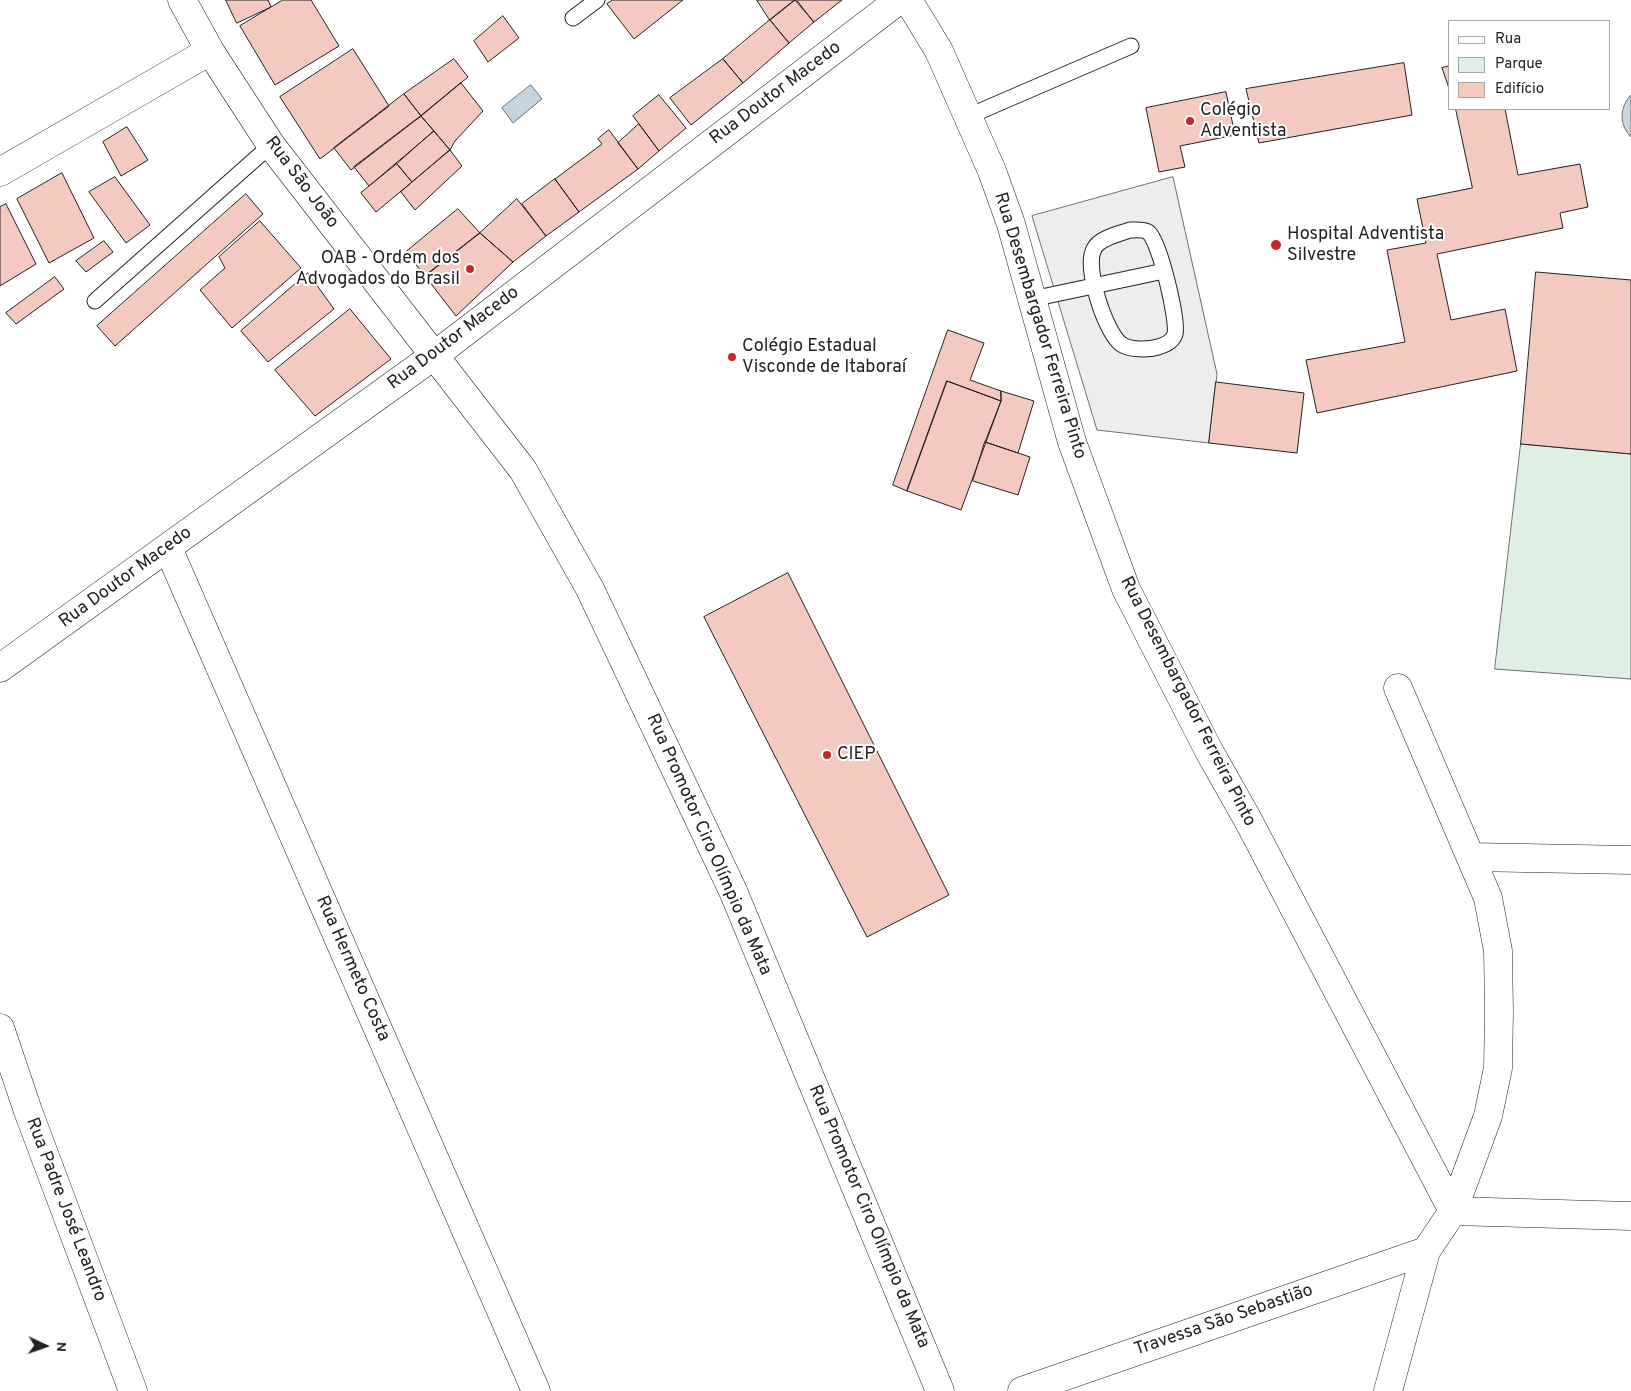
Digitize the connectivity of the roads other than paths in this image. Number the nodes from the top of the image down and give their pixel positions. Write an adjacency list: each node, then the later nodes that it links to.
1 (182, 0): 7 (street, Rua São João)
2 (597, 0): 5 (lane)
3 (899, 0): 15 (street, Rua Doutor Macedo)
4 (908, 0): 8 (street, Rua Desembargador Ferreira Pinto)
5 (573, 18)
6 (1131, 46): 8 (lane)
7 (210, 51): 9 (street, Rua São João); 10 (street)
8 (969, 116): 13 (street, Rua Desembargador Ferreira Pinto)
9 (271, 145): 14 (lane); 15 (street, Rua São João)
10 (0, 172)
11 (1164, 271): 12 (lane); 12 (lane); 12 (lane)
12 (1094, 285): 13 (lane)
13 (1032, 299): 22 (street, Rua Desembargador Ferreira Pinto)
14 (95, 301)
15 (435, 355): 16 (street, Rua Doutor Macedo); 27 (street, Rua Promotor Ciro Olímpio da Mata)
16 (168, 548): 17 (street, Rua Doutor Macedo); 26 (street, Rua Hermeto Costa)
17 (0, 668)
18 (1398, 688): 19 (street)
19 (1471, 857): 20 (street); 22 (street)
20 (1631, 860)
21 (0, 1028): 25 (street, Rua Padre José Leandro)
22 (1453, 1211): 23 (street); 24 (street)
23 (1631, 1216)
24 (1426, 1251): 28 (street, Travessa São Sebastião); 29 (street)
25 (133, 1391)
26 (536, 1391)
27 (940, 1391)
28 (1022, 1391)
29 (1388, 1391)

